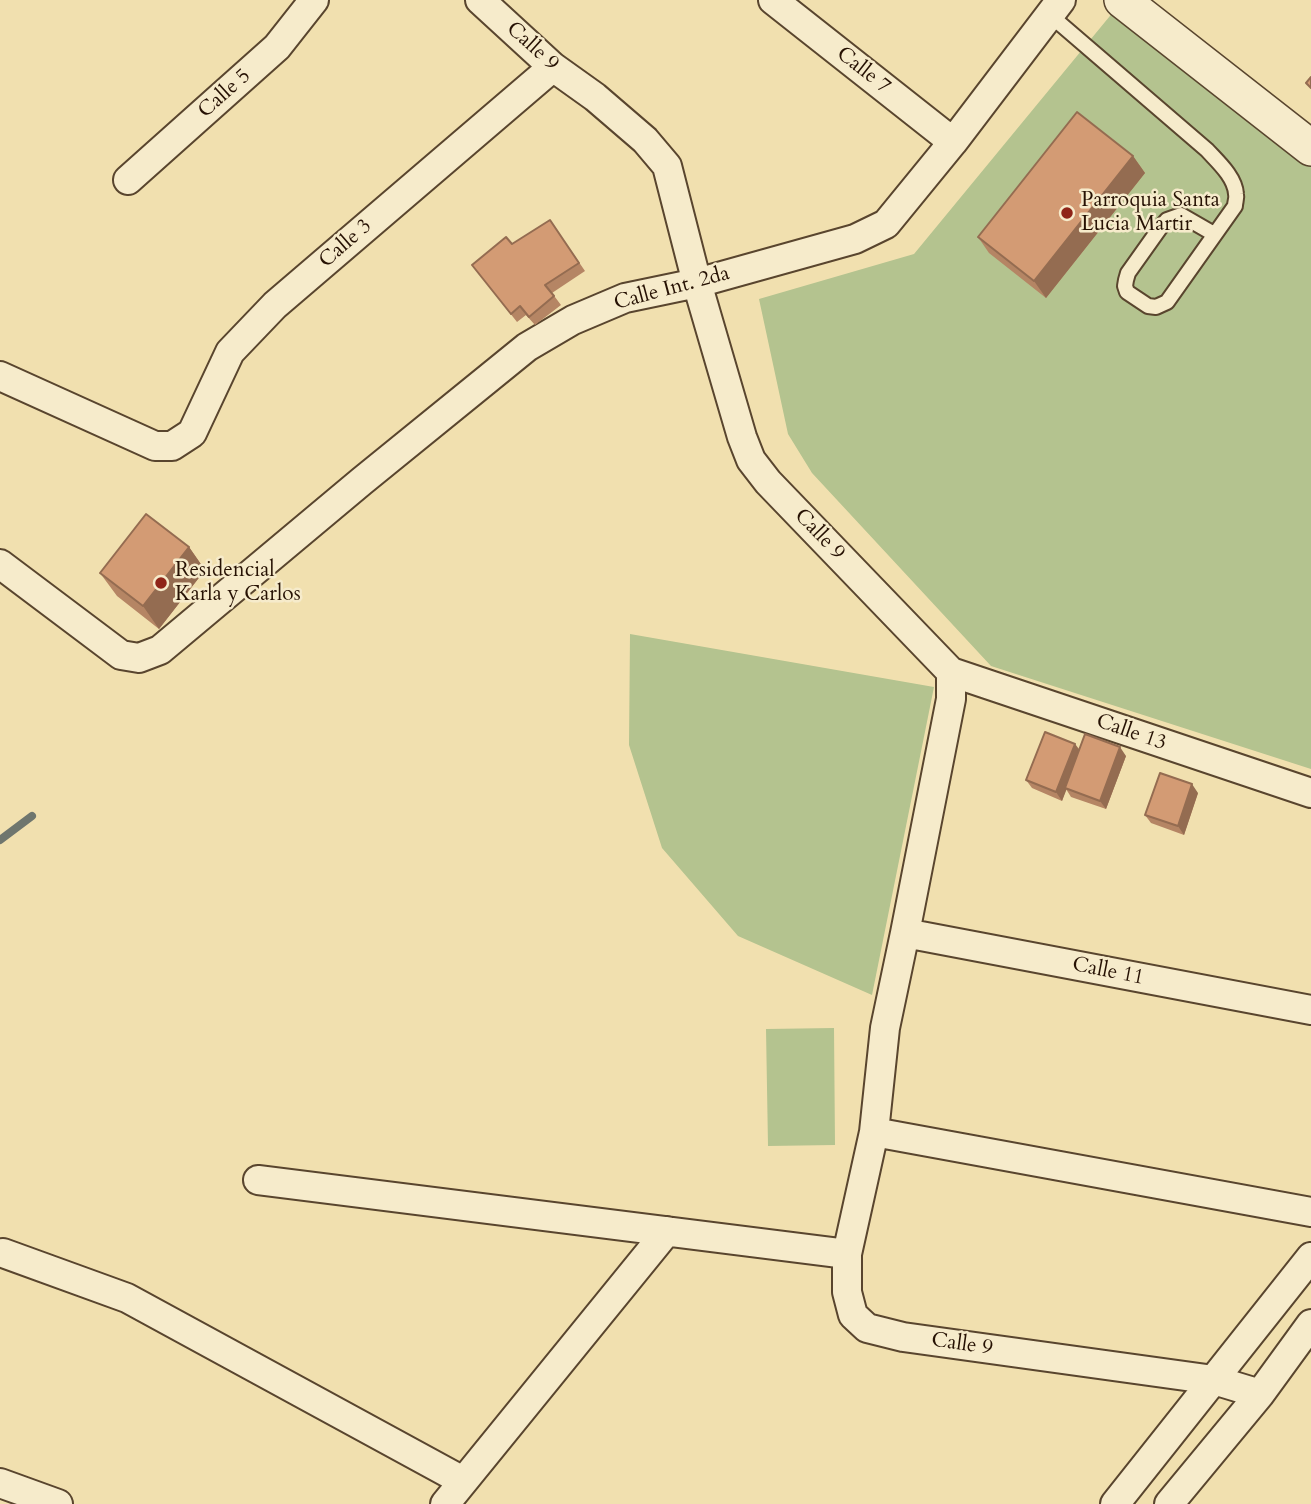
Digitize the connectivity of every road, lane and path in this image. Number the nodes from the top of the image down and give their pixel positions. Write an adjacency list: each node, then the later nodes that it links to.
1 (314, 0): 9 (street, Calle 5)
2 (480, 0): 6 (street, Calle 9)
3 (773, 0): 7 (street, Calle 7)
4 (1122, 0): 8 (street)
5 (1056, 8): 7 (street, Calle Int. 2da); 10 (lane)
6 (553, 67): 11 (street, Calle 9); 12 (street, Calle 3)
7 (953, 142): 11 (street, Calle Int. 2da)
8 (1311, 148)
9 (128, 180)
10 (1214, 234): 10 (lane)
11 (697, 283): 13 (street, Calle Int. 2da); 14 (street, Calle 9)
12 (0, 376)
13 (0, 564)
14 (951, 672): 15 (street, Calle 13); 16 (street, Calle 9)
15 (1311, 793)
16 (905, 933): 17 (street, Calle 11); 18 (street, Calle 9)
17 (1311, 1010)
18 (874, 1132): 20 (street); 23 (street, Calle 9)
19 (258, 1180): 21 (street)
20 (1311, 1212)
21 (667, 1231): 23 (street); 28 (street)
22 (3, 1253): 28 (street)
23 (847, 1254): 26 (street, Calle 9)
24 (1311, 1257): 26 (street)
25 (1311, 1324): 27 (street)
26 (1214, 1380): 27 (street, Calle 9); 32 (street)
27 (1260, 1394): 33 (street)
28 (463, 1481): 31 (street)
29 (0, 1483): 30 (street)
30 (58, 1504)
31 (445, 1504)
32 (1115, 1504)
33 (1169, 1504)

